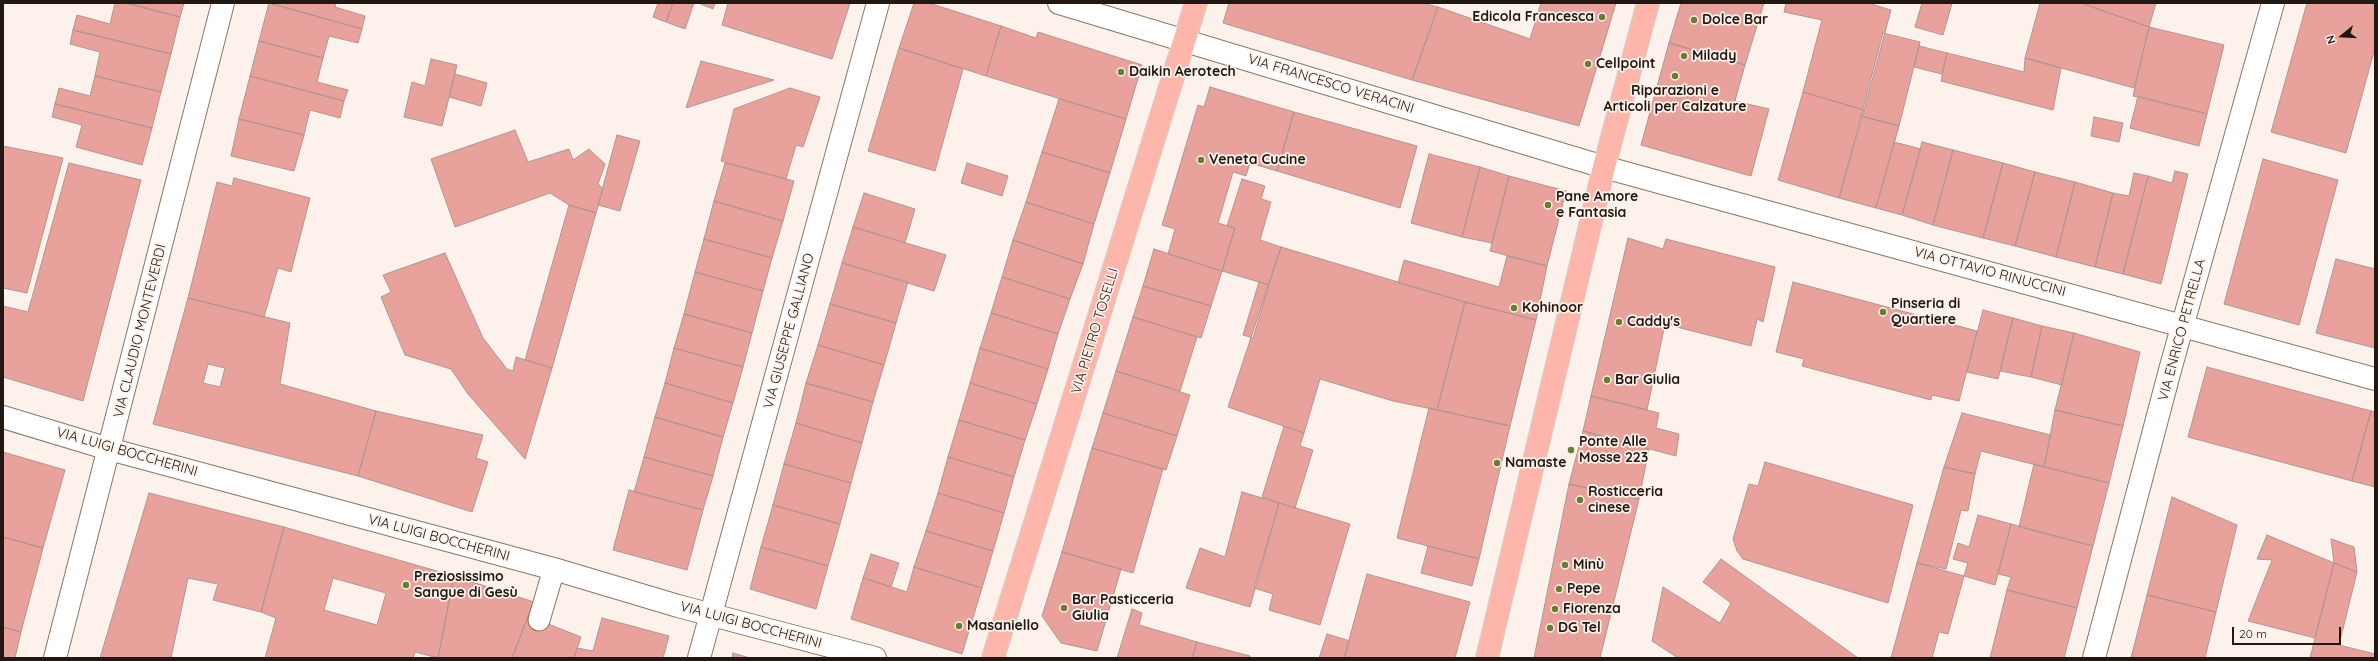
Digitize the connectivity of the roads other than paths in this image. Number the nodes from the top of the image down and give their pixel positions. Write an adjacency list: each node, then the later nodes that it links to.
1 (223, 3): 12 (street, VIA CLAUDIO MONTEVERDI)
2 (878, 3): 14 (street, VIA GIUSEPPE GALLIANO)
3 (1059, 3): 7 (street, VIA FRANCESCO VERACINI)
4 (1196, 3): 7 (main road, VIA PIETRO TOSELLI)
5 (1648, 3): 8 (main road)
6 (2273, 3): 9 (street, VIA ENRICO PETRELLA)
7 (1184, 41): 8 (street, VIA FRANCESCO VERACINI); 19 (main road, VIA PIETRO TOSELLI)
8 (1604, 167): 9 (street, VIA OTTAVIO RINUCCINI); 20 (main road)
9 (2183, 325): 10 (street, VIA OTTAVIO RINUCCINI); 21 (street, VIA ENRICO PETRELLA)
10 (2375, 379)
11 (3, 417): 12 (street, VIA LUIGI BOCCHERINI)
12 (109, 449): 13 (street, VIA LUIGI BOCCHERINI); 16 (street, VIA CLAUDIO MONTEVERDI)
13 (554, 569): 14 (street, VIA LUIGI BOCCHERINI); 15 (lane)
14 (712, 615): 17 (street, VIA GIUSEPPE GALLIANO); 18 (street, VIA LUIGI BOCCHERINI)
15 (539, 620)
16 (55, 658)
17 (699, 658)
18 (875, 658)
19 (993, 658)
20 (1487, 658)
21 (2094, 658)

